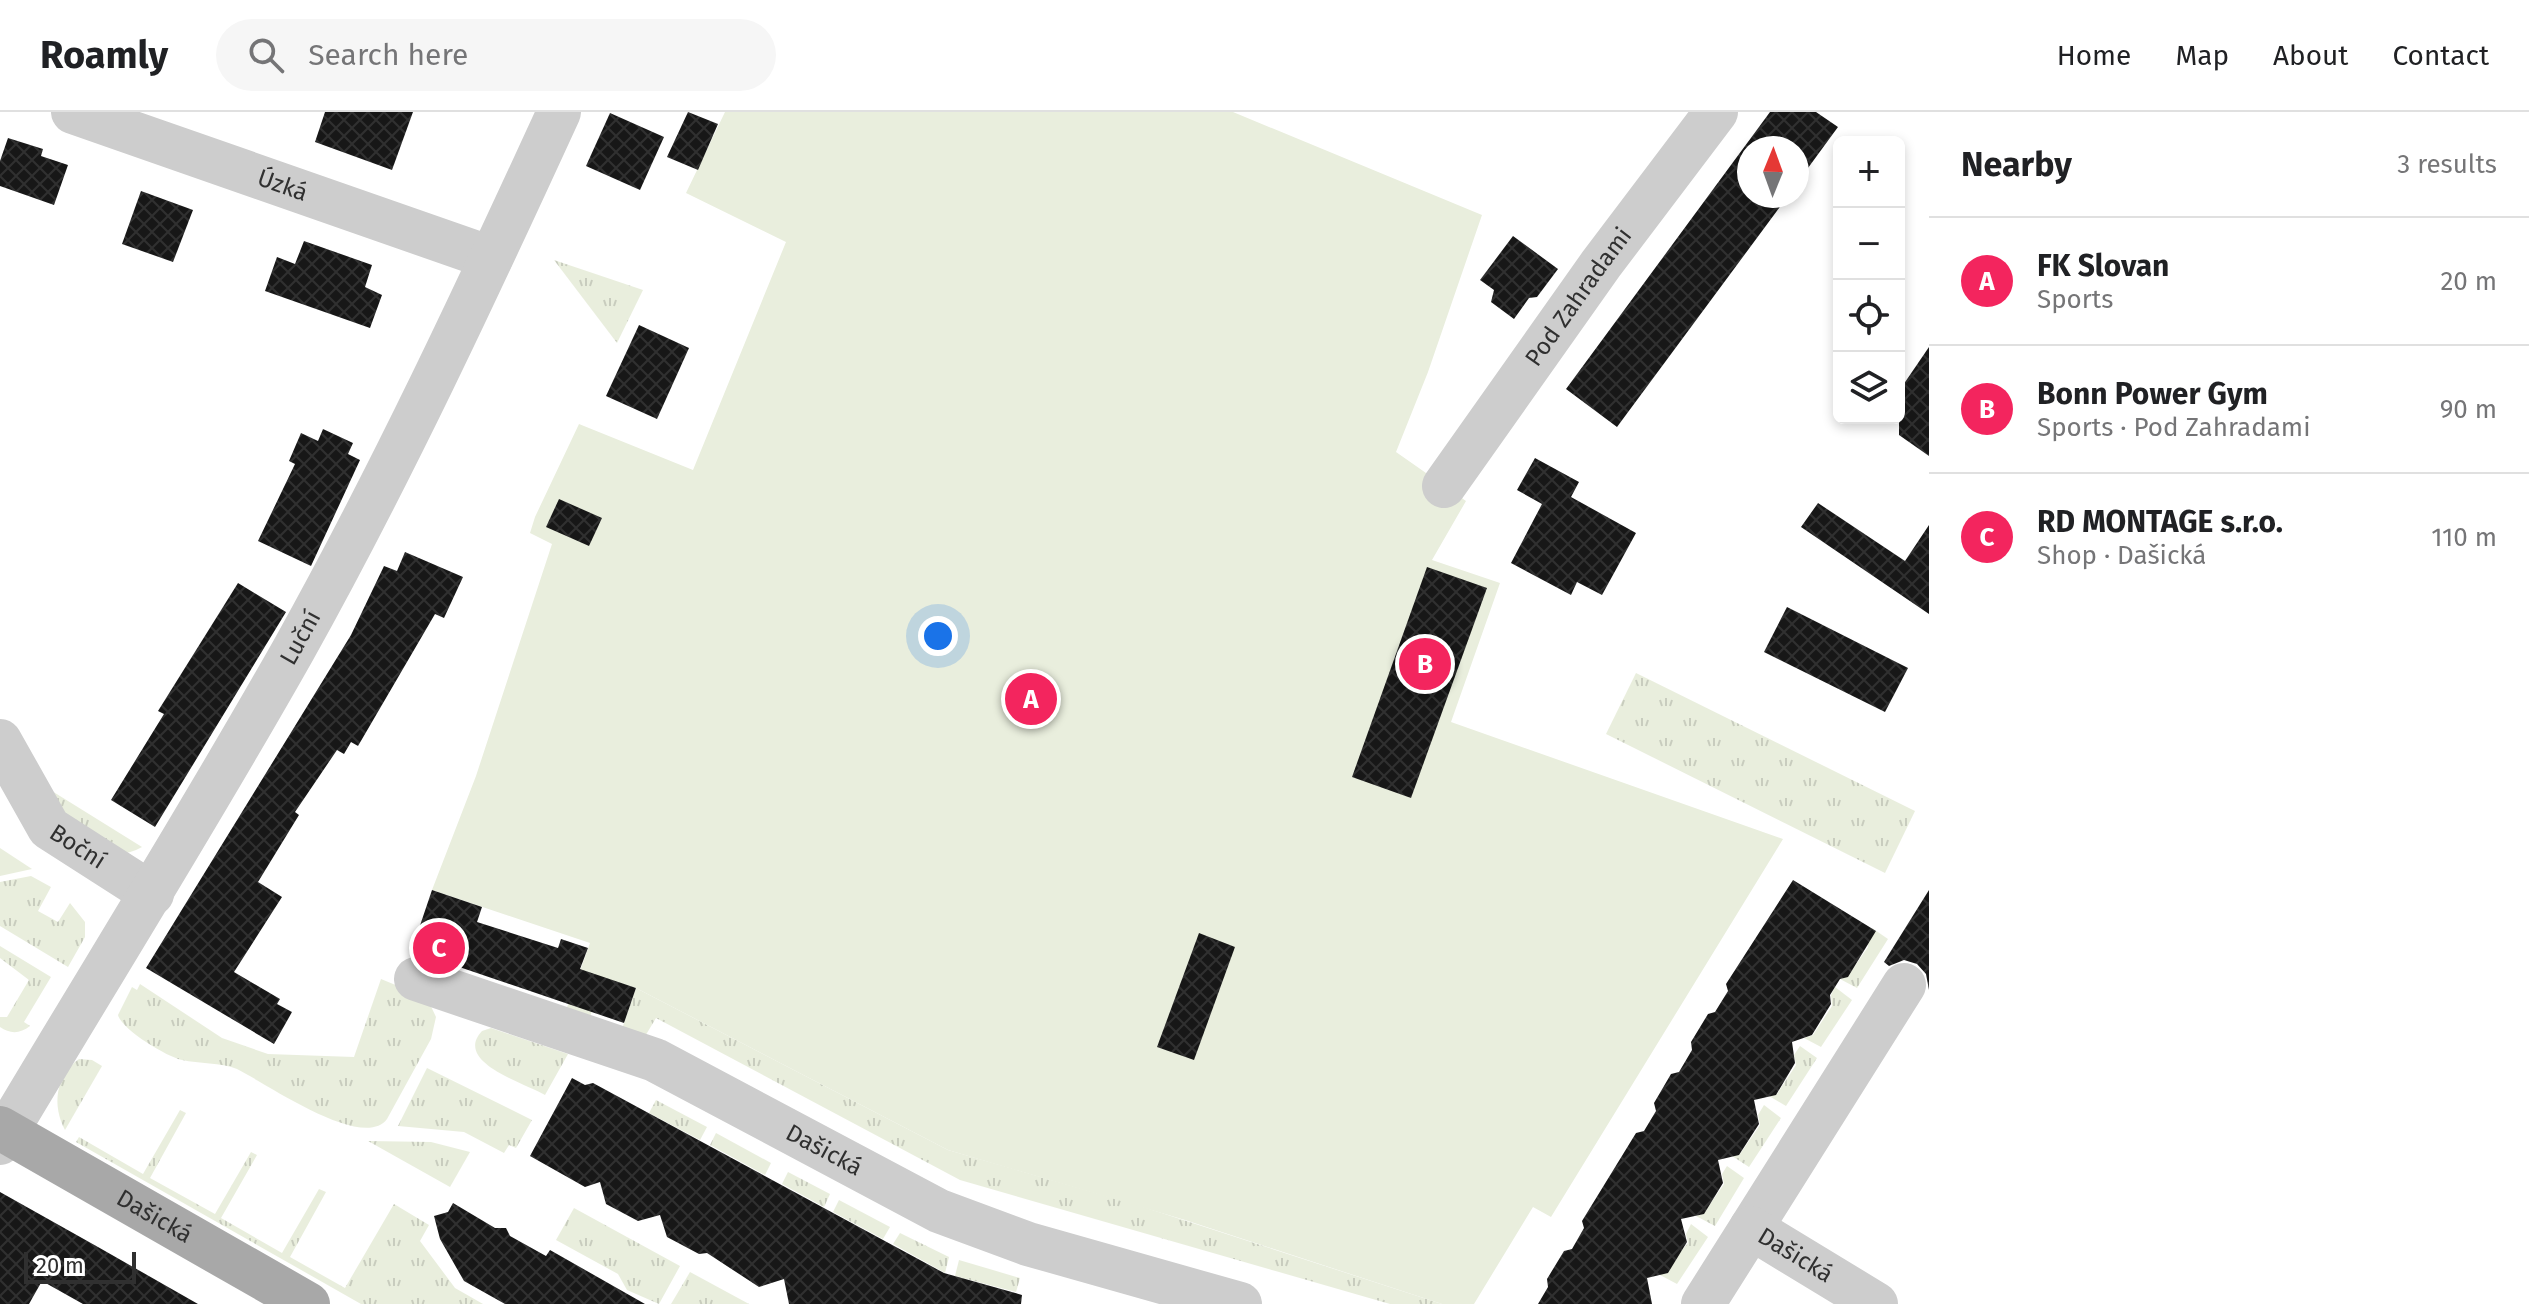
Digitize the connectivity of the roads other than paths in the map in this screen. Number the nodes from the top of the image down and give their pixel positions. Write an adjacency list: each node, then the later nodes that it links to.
1 (73, 112): 4 (street, Úzká)
2 (559, 112): 4 (street, Luční)
3 (1716, 112): 5 (street, Pod Zahradami)
4 (491, 258): 7 (street, Luční)
5 (1444, 486)
6 (0, 741): 7 (street, Boční)
7 (152, 894): 10 (street, Luční)
8 (416, 979): 13 (street, Dašická)
9 (1904, 985): 11 (street)
10 (2, 1134): 12 (main road, Dašická)
11 (1751, 1228): 14 (street, Dašická); 15 (street, Dašická)
12 (308, 1304)
13 (1240, 1304)
14 (1703, 1304)
15 (1876, 1304)

